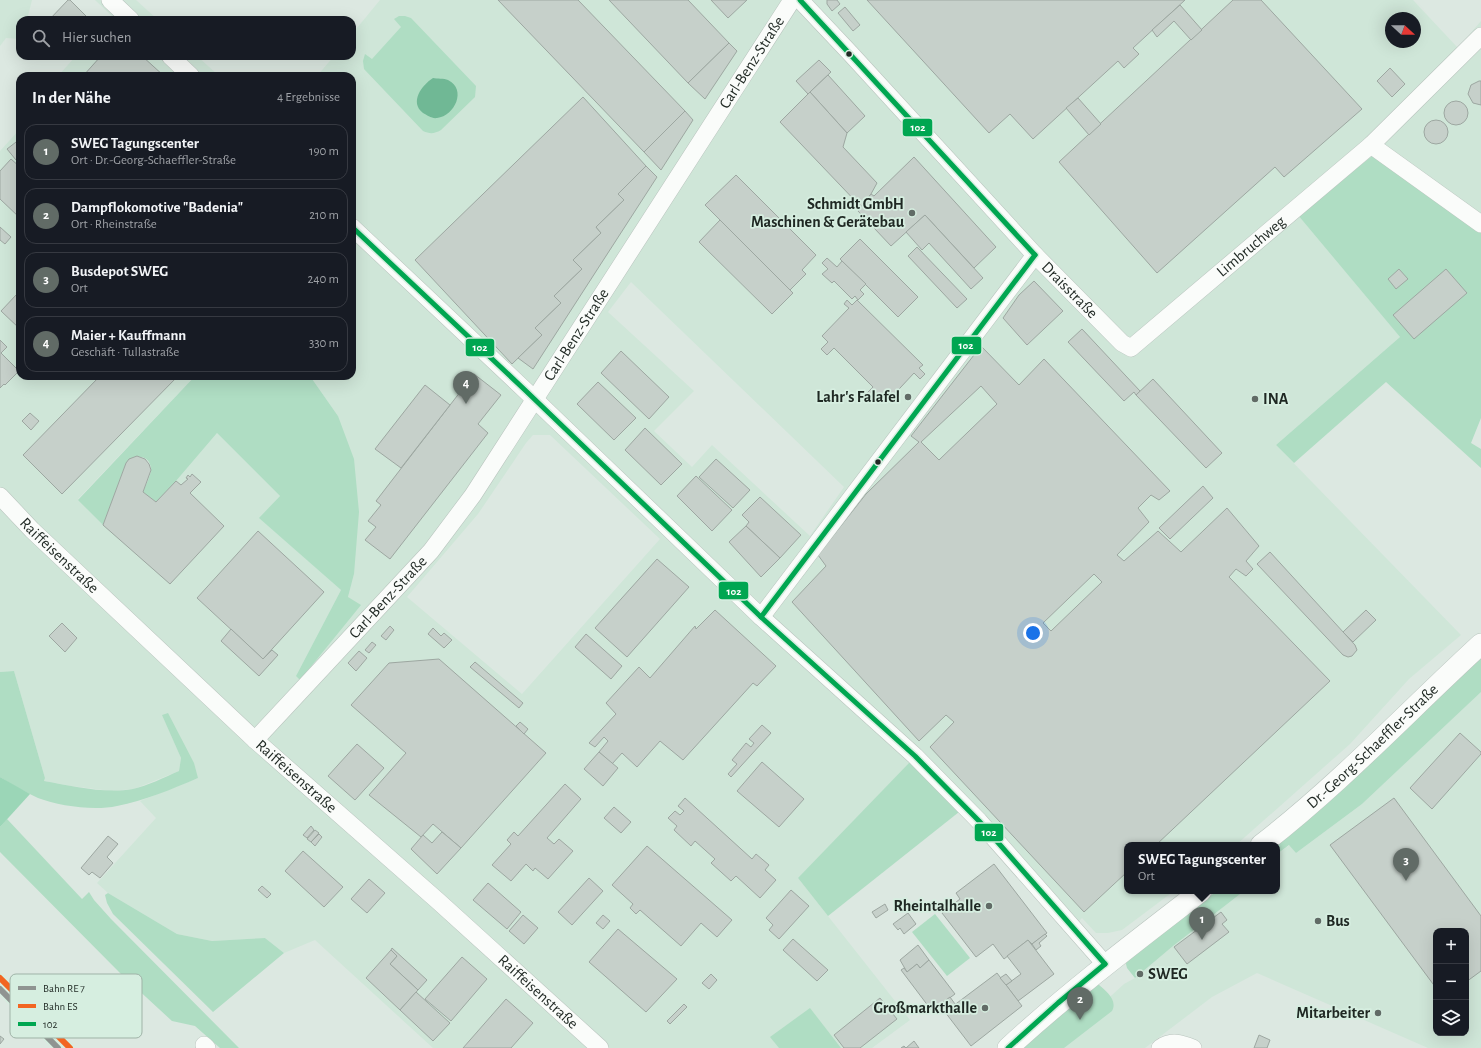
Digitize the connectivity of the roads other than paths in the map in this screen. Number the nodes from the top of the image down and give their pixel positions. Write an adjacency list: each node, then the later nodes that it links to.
1 (110, 0): 4 (street)
2 (792, 0): 13 (street, Carl-Benz-Straße)
3 (800, 0): 11 (street, Draisstraße)
4 (127, 16)
5 (1481, 36): 8 (street, Limbruchweg)
6 (174, 60): 7 (street)
7 (187, 72)
8 (1371, 145): 9 (street); 12 (street, Limbruchweg)
9 (1481, 224)
10 (356, 231): 13 (street)
11 (1035, 255): 12 (street, Draisstraße); 15 (street)
12 (1131, 348)
13 (536, 400): 15 (street); 17 (street, Carl-Benz-Straße)
14 (0, 496): 17 (street, Raiffeisenstraße)
15 (761, 617): 20 (street)
16 (1481, 644): 18 (main road, Dr.-Georg-Schaeffler-Straße)
17 (255, 740): 22 (street, Raiffeisenstraße)
18 (1265, 842)
19 (1197, 894): 20 (main road)
20 (1105, 964): 21 (main road)
21 (1028, 1030): 23 (main road); 24 (main road)
22 (600, 1048)
23 (1008, 1048)
24 (1015, 1048)
25 (1160, 1048): 26 (street)
26 (1193, 1048)

